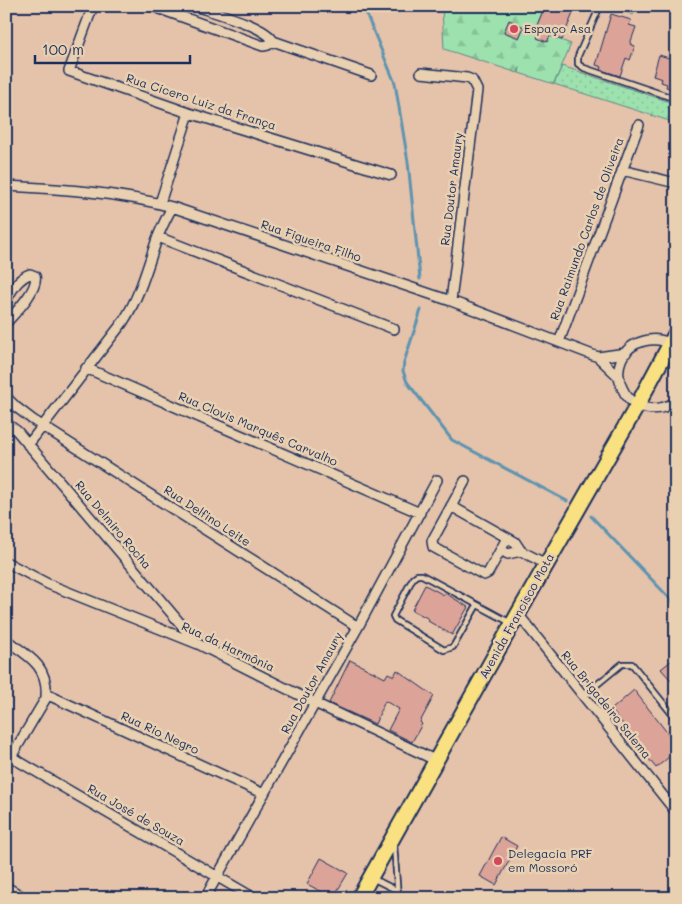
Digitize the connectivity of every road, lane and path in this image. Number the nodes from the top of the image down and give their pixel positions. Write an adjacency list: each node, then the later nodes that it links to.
1 (93, 6): 9 (street, Rua Cícero Luiz da França)
2 (152, 6): 5 (street)
3 (195, 6): 5 (street)
4 (600, 6): 8 (lane)
5 (272, 41): 7 (street)
6 (421, 73): 19 (street, Rua Doutor Amaury)
7 (371, 75)
8 (676, 98)
9 (189, 113): 12 (street, Rua Cícero Luiz da França); 15 (street)
10 (639, 125): 11 (street, Rua Raimundo Carlos de Oliveira)
11 (622, 170): 13 (street); 23 (street, Rua Raimundo Carlos de Oliveira)
12 (391, 175)
13 (676, 183)
14 (6, 186): 15 (street, Rua Figueira Filho)
15 (160, 203): 16 (street, Rua Figueira Filho)
16 (172, 207): 17 (street); 19 (street, Rua Figueira Filho)
17 (158, 237): 21 (street); 26 (street)
18 (6, 300): 20 (street)
19 (451, 301): 23 (street, Rua Figueira Filho)
20 (6, 323)
21 (394, 330)
22 (674, 341): 24 (street); 30 (main road, Avenida Francisco Mota)
23 (559, 342): 25 (street, Rua Figueira Filho)
24 (626, 353): 25 (street, Rua Figueira Filho); 27 (street)
25 (598, 357): 27 (street, Rua Figueira Filho)
26 (86, 368): 32 (street); 37 (street, Rua Clovis Marquês Carvalho)
27 (619, 377): 30 (street)
28 (6, 397): 32 (street, Rua Delfino Leite)
29 (676, 402): 30 (street)
30 (637, 406): 42 (main road, Avenida Francisco Mota)
31 (6, 423): 33 (street, Rua Delmiro Rocha)
32 (42, 426): 33 (street); 45 (street, Rua Delfino Leite)
33 (28, 445): 47 (street, Rua Delmiro Rocha)
34 (437, 480): 37 (street, Rua Doutor Amaury)
35 (465, 481): 36 (street)
36 (451, 506): 38 (street); 39 (street)
37 (420, 513): 45 (street, Rua Doutor Amaury)
38 (507, 538): 39 (street); 40 (street)
39 (501, 550): 40 (street)
40 (520, 551): 42 (street)
41 (6, 562): 47 (street, Rua da Harmônia)
42 (546, 564): 44 (main road, Avenida Francisco Mota)
43 (477, 605): 43 (lane); 44 (lane)
44 (515, 618): 49 (street, Rua Brigadeiro Salema); 53 (main road, Avenida Francisco Mota)
45 (358, 627): 50 (street, Rua Doutor Amaury)
46 (6, 640): 48 (street)
47 (198, 644): 50 (street, Rua da Harmônia)
48 (46, 694): 52 (street); 54 (street, Rua Rio Negro)
49 (583, 696): 51 (lane); 55 (street, Rua Brigadeiro Salema)
50 (315, 703): 53 (street, Rua da Harmônia); 54 (street, Rua Doutor Amaury)
51 (676, 719)
52 (9, 755): 57 (street, Rua José de Souza)
53 (437, 761): 56 (main road, Avenida Francisco Mota)
54 (264, 794): 57 (street, Rua Doutor Amaury)
55 (676, 812)
56 (393, 837): 58 (main road, Avenida Francisco Mota); 60 (lane)
57 (217, 877): 62 (street, Rua Doutor Amaury); 63 (street, Rua José de Souza)
58 (371, 877): 60 (lane); 64 (main road, Avenida Francisco Mota)
59 (6, 887): 61 (street)
60 (398, 891): 65 (lane)
61 (25, 898)
62 (206, 898)
63 (254, 898)
64 (359, 898)
65 (398, 898)

